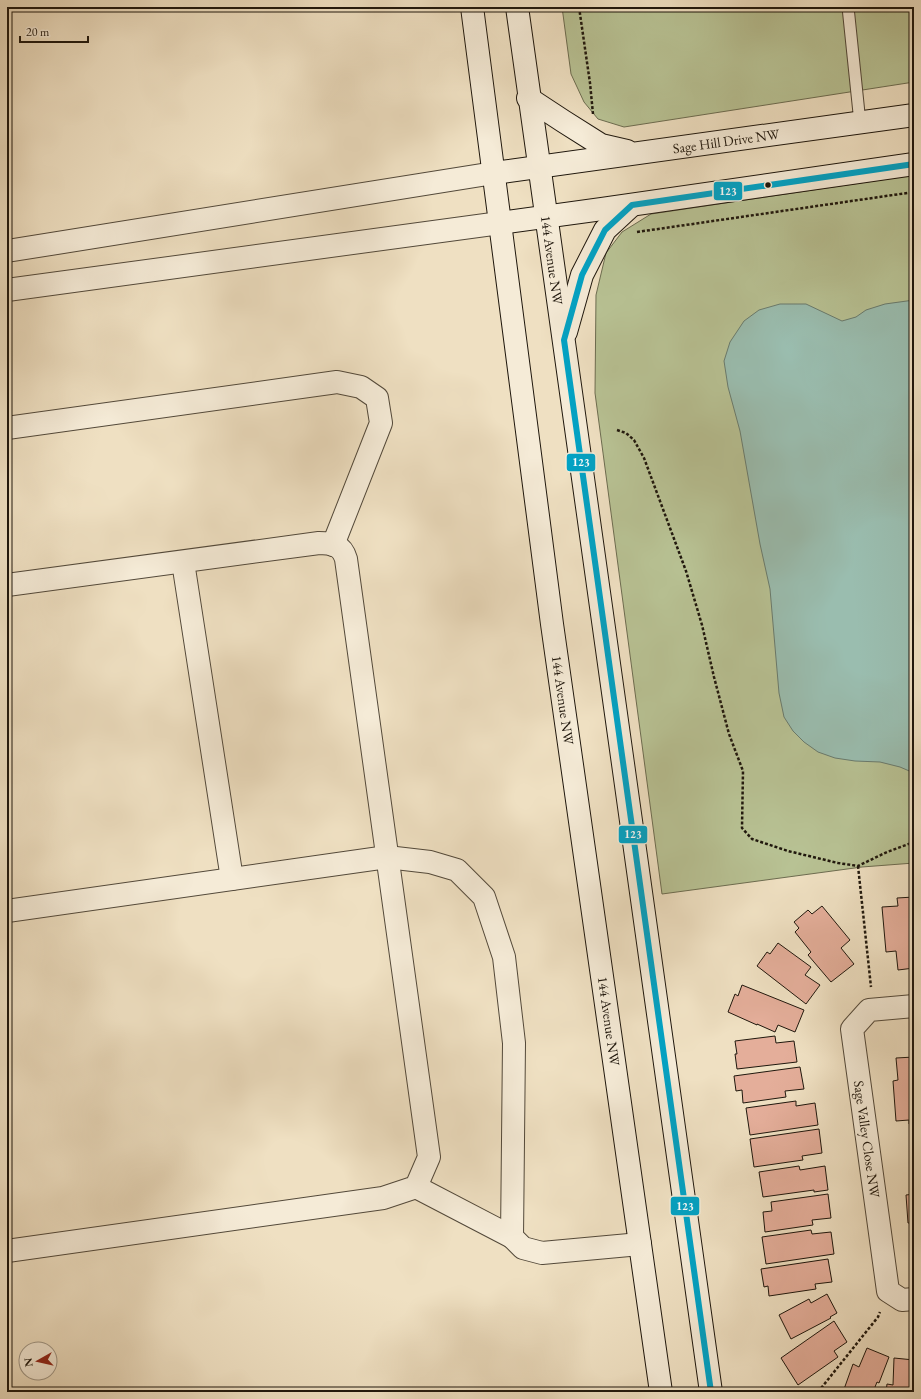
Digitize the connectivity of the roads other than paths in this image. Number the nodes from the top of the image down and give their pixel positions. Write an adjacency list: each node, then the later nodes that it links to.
1 (472, 7): 10 (street, 144 Avenue NW)
2 (517, 7): 4 (street, 144 Avenue NW)
3 (848, 7): 6 (lane)
4 (528, 98): 7 (street); 9 (street, 144 Avenue NW)
5 (914, 115): 6 (street, Sage Hill Drive NW)
6 (860, 123): 7 (street, Sage Hill Drive NW)
7 (638, 153): 9 (street, Sage Hill Drive NW)
8 (914, 164): 11 (street)
9 (539, 167): 10 (street, Sage Hill Drive NW); 12 (street, 144 Avenue NW)
10 (494, 173): 13 (street, 144 Avenue NW); 14 (street, Sage Hill Drive NW)
11 (632, 205): 12 (street); 16 (street)
12 (547, 216): 13 (street); 16 (street, 144 Avenue NW)
13 (500, 222): 15 (street); 27 (street, 144 Avenue NW)
14 (7, 251)
15 (7, 290)
16 (564, 340): 31 (street, 144 Avenue NW)
17 (7, 428): 18 (street)
18 (334, 544): 19 (street); 21 (street)
19 (183, 562): 20 (street); 22 (street)
20 (7, 585)
21 (388, 858): 22 (street); 25 (street); 26 (street)
22 (232, 879): 23 (street)
23 (7, 911)
24 (914, 1006): 29 (street, Sage Valley Close NW)
25 (416, 1187): 26 (street); 28 (street)
26 (512, 1237): 27 (street)
27 (640, 1244): 30 (street, 144 Avenue NW)
28 (7, 1251)
29 (914, 1299)
30 (661, 1392)
31 (711, 1392)

